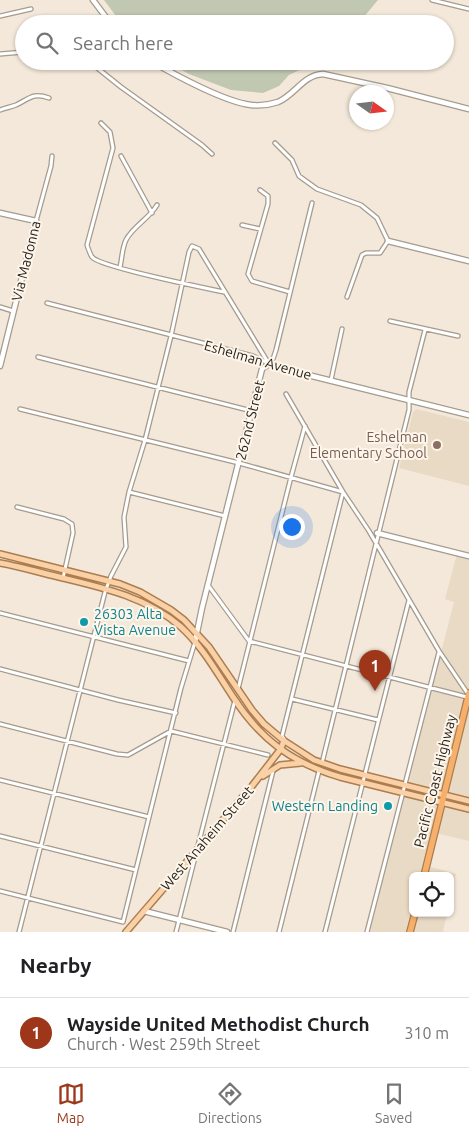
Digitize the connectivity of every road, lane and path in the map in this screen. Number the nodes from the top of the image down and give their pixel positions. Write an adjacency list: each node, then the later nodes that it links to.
1 (93, 0): 5 (street)
2 (432, 0): 4 (street)
3 (31, 9): 6 (street)
4 (469, 9)
5 (104, 15)
6 (0, 16)
7 (15, 53): 8 (street)
8 (0, 54)
9 (100, 70): 16 (street)
10 (167, 70): 12 (street)
11 (49, 98): 13 (street)
12 (469, 109)
13 (0, 110)
14 (101, 123): 29 (street)
15 (275, 143): 27 (street)
16 (212, 154)
17 (52, 156): 24 (street, Via Madonna)
18 (121, 156): 23 (street)
19 (260, 190): 26 (street)
20 (312, 203): 32 (street, 262nd Street)
21 (157, 205): 23 (street)
22 (0, 213): 24 (street)
23 (152, 214): 29 (street)
24 (36, 221): 36 (street, Via Madonna)
25 (242, 225): 26 (street)
26 (260, 230): 32 (street)
27 (388, 241): 28 (street); 33 (street)
28 (469, 261)
29 (120, 267): 30 (street)
30 (182, 283): 31 (street); 31 (street); 40 (street)
31 (224, 292): 43 (street)
32 (290, 292): 43 (street, 262nd Street)
33 (346, 297)
34 (47, 303): 40 (street, Eshelman Avenue)
35 (0, 308): 36 (street)
36 (13, 312): 44 (street, Via Madonna)
37 (390, 321): 39 (street)
38 (342, 329): 45 (street)
39 (426, 330): 41 (street); 48 (street)
40 (171, 336): 43 (street, Eshelman Avenue); 46 (street)
41 (458, 336)
42 (38, 357): 46 (street)
43 (268, 364): 45 (street, Eshelman Avenue); 50 (street, 262nd Street)
44 (0, 366)
45 (331, 380): 48 (street, Eshelman Avenue)
46 (158, 387): 50 (street); 53 (street)
47 (286, 394): 52 (street)
48 (409, 401): 51 (street, Eshelman Avenue); 61 (street)
49 (20, 410): 53 (street)
50 (252, 411): 54 (street, 262nd Street)
51 (469, 416)
52 (305, 426): 55 (street); 57 (street)
53 (145, 440): 54 (street); 56 (street)
54 (239, 463): 55 (street); 59 (street, 262nd Street)
55 (290, 477): 57 (street); 75 (street)
56 (130, 492): 59 (street); 68 (street)
57 (343, 492): 60 (street); 78 (street)
58 (16, 507): 66 (street)
59 (226, 516): 69 (street, 262nd Street)
60 (369, 531): 61 (street); 62 (street)
61 (377, 534): 62 (street); 64 (street)
62 (375, 543): 71 (street); 80 (street)
63 (0, 554): 66 (main road)
64 (469, 556)
65 (0, 563): 67 (main road)
66 (64, 570): 67 (street); 68 (main road)
67 (63, 578): 70 (main road)
68 (109, 581): 70 (street); 73 (main road)
69 (208, 585): 73 (street, 262nd Street); 75 (street)
70 (106, 589): 74 (street); 76 (main road)
71 (409, 600): 77 (street); 82 (street)
72 (0, 614): 74 (street)
73 (196, 632): 76 (street, 262nd Street); 85 (main road)
74 (93, 636): 79 (street); 84 (street)
75 (250, 641): 78 (street); 85 (street)
76 (195, 642): 79 (street); 88 (main road)
77 (439, 651): 83 (street); 86 (street)
78 (303, 655): 80 (street); 87 (street)
79 (189, 661): 90 (street)
80 (346, 666): 82 (street); 89 (street)
81 (0, 668): 84 (street)
82 (390, 678): 83 (street); 91 (street)
83 (430, 688): 86 (street); 107 (street)
84 (80, 689): 90 (street); 94 (street)
85 (238, 690): 95 (main road)
86 (468, 695): 110 (highway, Pacific Coast Highway)
87 (292, 699): 89 (street); 95 (street)
88 (235, 700): 96 (street); 97 (main road)
89 (334, 710): 91 (street); 100 (street)
90 (176, 713): 93 (street)
91 (378, 720): 103 (street)
92 (0, 724): 94 (street)
93 (171, 731): 94 (street); 96 (street); 114 (street)
94 (67, 741): 109 (street)
95 (284, 741): 97 (main road, West Anaheim Street); 100 (main road)
96 (224, 744): 98 (street); 117 (street)
97 (280, 750): 99 (main road); 105 (main road, West Anaheim Street)
98 (268, 755)
99 (302, 763): 102 (main road); 105 (main road)
100 (322, 763): 103 (main road)
101 (273, 771): 130 (street)
102 (319, 771): 106 (main road); 131 (street)
103 (364, 775): 106 (street); 107 (main road)
104 (0, 780): 109 (street)
105 (257, 781): 117 (main road, West Anaheim Street)
106 (362, 783): 108 (main road); 132 (street)
107 (405, 785): 108 (street); 110 (main road)
108 (402, 793): 112 (main road); 133 (street)
109 (54, 794): 114 (street); 116 (street)
110 (445, 795): 111 (main road); 112 (highway, Pacific Coast Highway)
111 (469, 801)
112 (442, 803): 113 (main road); 119 (highway, Pacific Coast Highway)
113 (469, 809)
114 (149, 817): 118 (street)
115 (0, 836): 116 (street)
116 (40, 846): 118 (street); 121 (street)
117 (197, 850): 122 (main road, West Anaheim Street); 124 (street)
118 (136, 870): 125 (street)
119 (425, 872)
120 (0, 891): 121 (street)
121 (28, 898): 125 (street); 127 (street)
122 (144, 911): 124 (street); 126 (main road, West Anaheim Street)
123 (414, 917): 134 (highway)
124 (179, 920): 128 (street); 129 (street)
125 (123, 922): 126 (street)
126 (127, 931)
127 (19, 932)
128 (176, 932)
129 (227, 932)
130 (233, 932)
131 (279, 932)
132 (325, 932)
133 (368, 932)
134 (410, 932)

